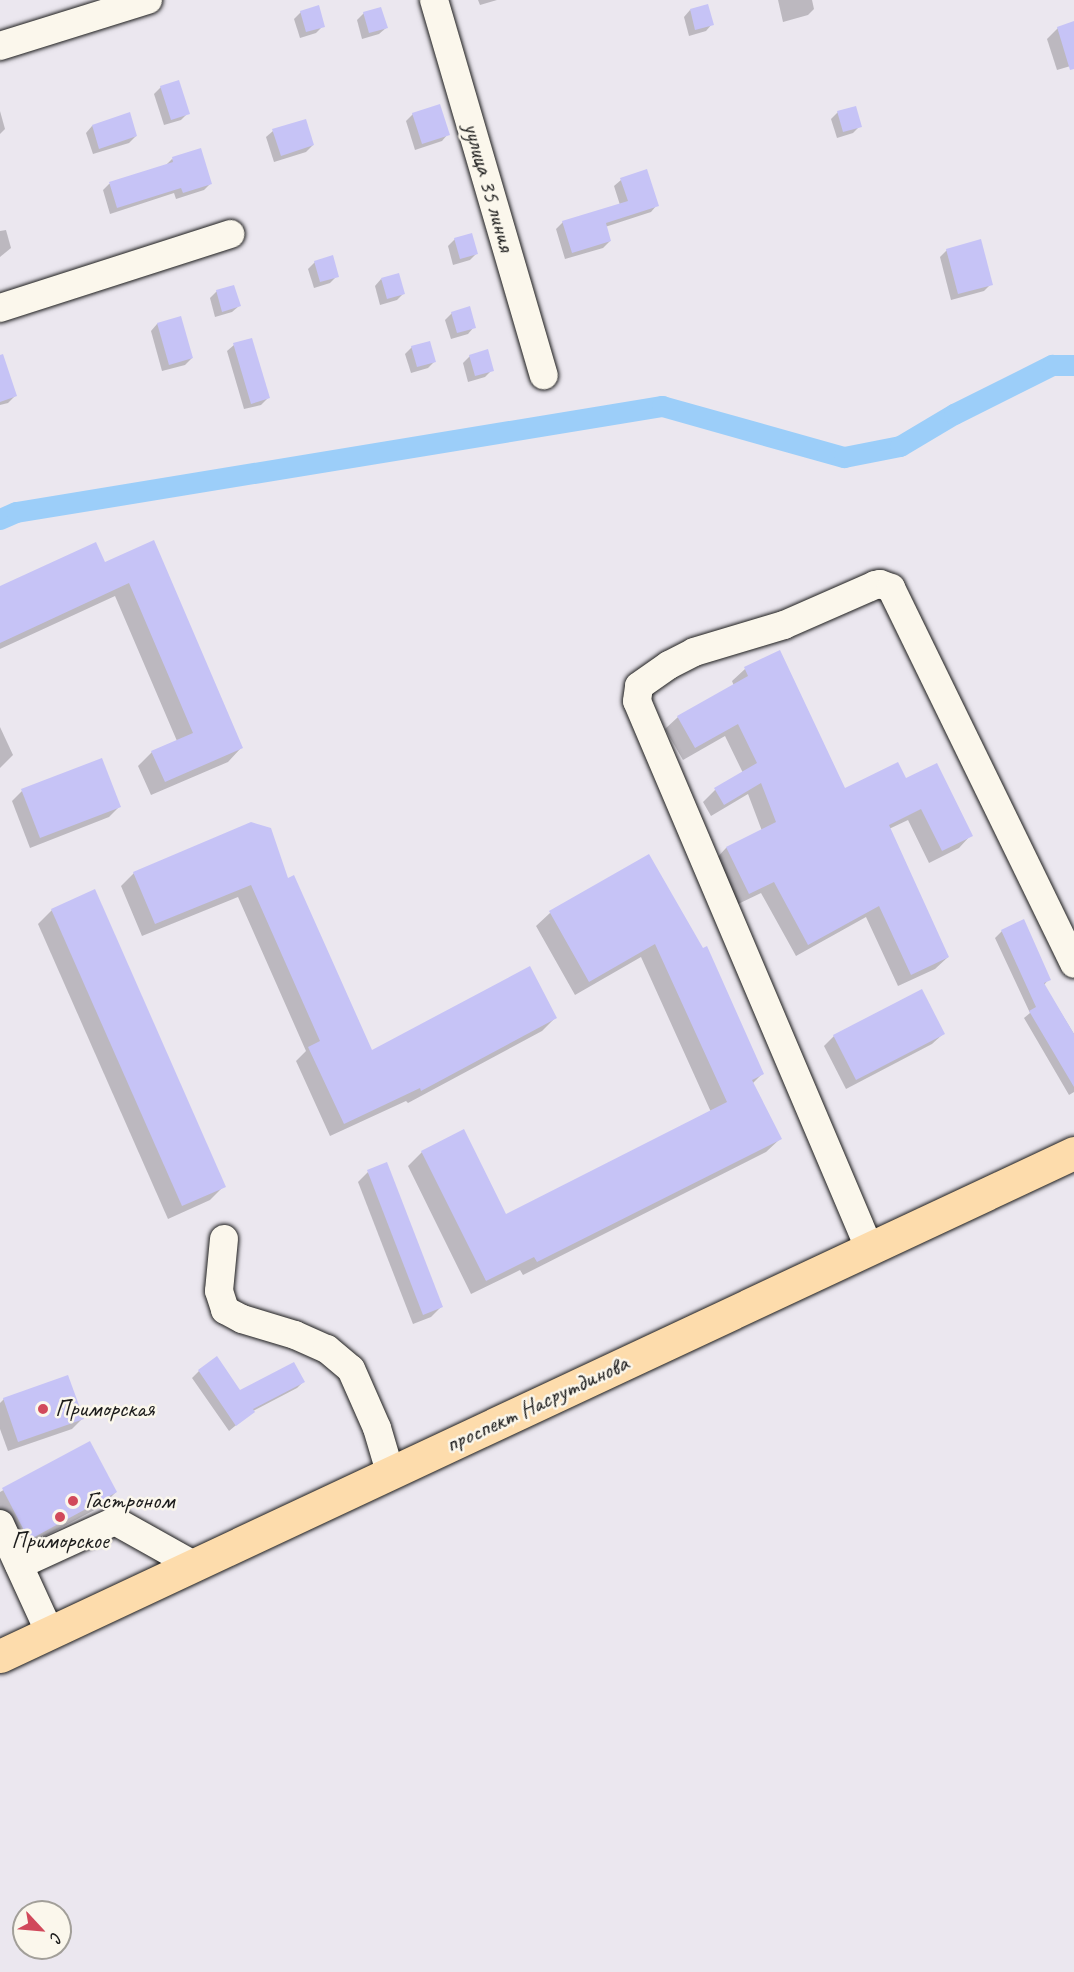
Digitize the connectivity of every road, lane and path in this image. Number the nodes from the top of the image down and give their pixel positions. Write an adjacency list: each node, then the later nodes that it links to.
1 (148, 0): 3 (street)
2 (434, 0): 6 (street, уулица 35 линия)
3 (0, 46)
4 (230, 234): 5 (street)
5 (0, 308)
6 (544, 375)
7 (1074, 964): 10 (street)
8 (1074, 1153): 10 (main road, проспект Насрутдинова)
9 (224, 1239): 11 (street)
10 (870, 1250): 11 (main road, проспект Насрутдинова)
11 (390, 1472): 13 (main road, проспект Насрутдинова)
12 (9, 1544): 13 (street); 14 (street)
13 (192, 1564): 14 (main road, проспект Насрутдинова)
14 (50, 1633): 15 (main road, проспект Насрутдинова)
15 (0, 1656)

